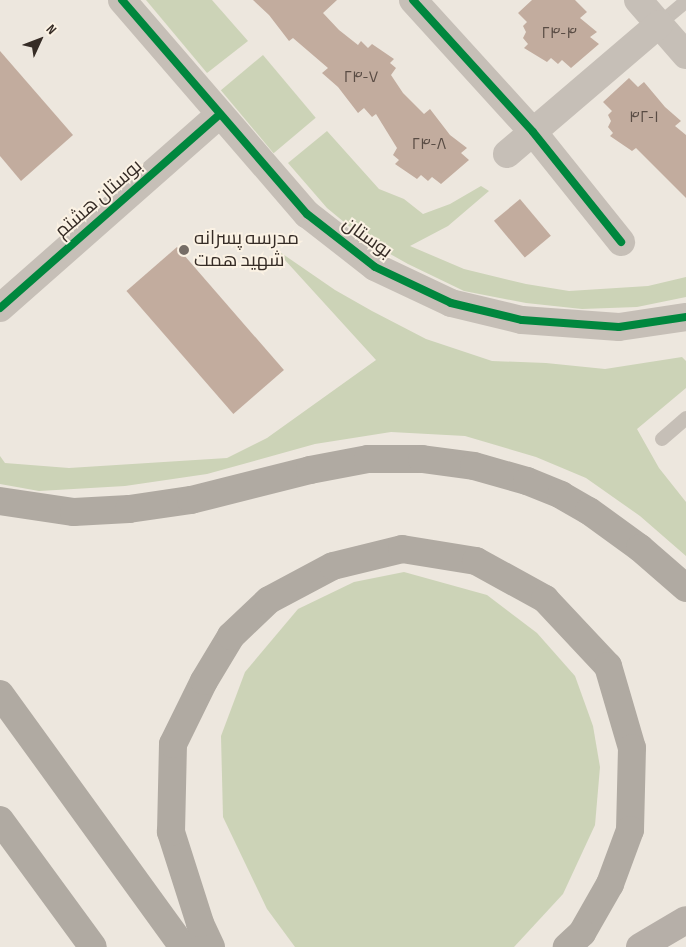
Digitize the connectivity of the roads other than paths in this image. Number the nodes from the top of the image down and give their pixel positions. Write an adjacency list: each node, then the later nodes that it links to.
1 (122, 0): 7 (street, بوستان)
2 (413, 0): 8 (street)
3 (638, 0): 5 (street)
4 (686, 1): 5 (lane)
5 (659, 24): 6 (street); 8 (street)
6 (686, 55)
7 (220, 114): 11 (street, بوستان هشتم); 12 (street, بوستان)
8 (533, 132): 9 (street); 10 (street)
9 (507, 154)
10 (621, 242)
11 (0, 308)
12 (686, 317)
13 (686, 418): 14 (lane)
14 (662, 439)
15 (0, 501): 16 (highway)
16 (686, 588)
17 (0, 694): 21 (highway)
18 (0, 820): 20 (highway)
19 (686, 920): 24 (main road)
20 (93, 947)
21 (183, 947)
22 (210, 947): 23 (highway)
23 (567, 947)
24 (640, 947)

